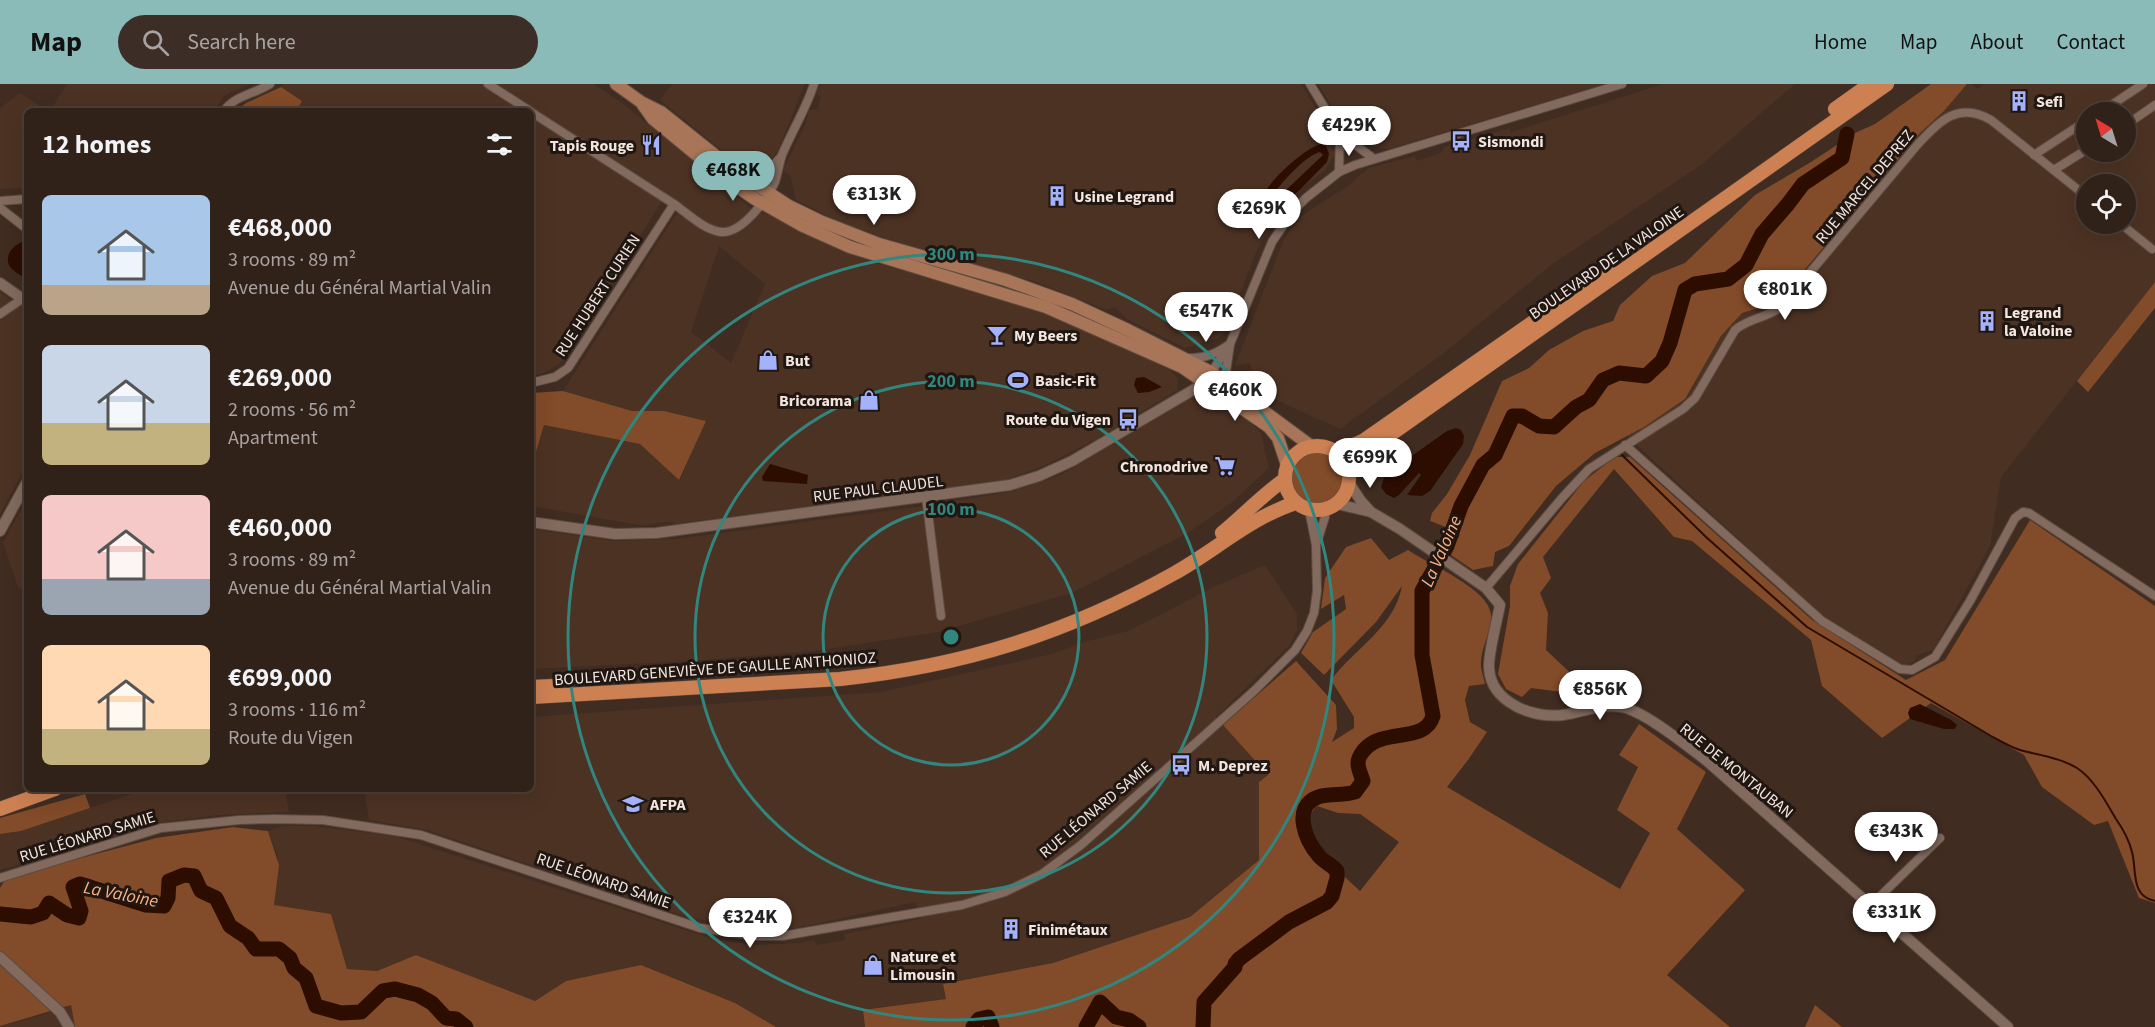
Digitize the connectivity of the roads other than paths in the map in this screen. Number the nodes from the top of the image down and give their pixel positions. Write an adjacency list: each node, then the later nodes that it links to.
1 (270, 84): 12 (street)
2 (489, 84): 13 (street)
3 (616, 84): 24 (main road)
4 (814, 84): 24 (street)
5 (1310, 84): 17 (street)
6 (1622, 84): 20 (street)
7 (1870, 84): 44 (main road, BOULEVARD DE LA VALOINE)
8 (1887, 84): 46 (main road, BOULEVARD DE LA VALOINE)
9 (2143, 84): 10 (street)
10 (2116, 102)
11 (2155, 105): 15 (street)
12 (226, 108)
13 (526, 108)
14 (534, 113): 27 (street)
15 (2136, 117)
16 (2076, 128): 18 (street)
17 (1340, 134): 20 (street); 22 (street)
18 (2034, 155): 21 (street, RUE MARCEL DEPREZ); 42 (street, RUE MARCEL DEPREZ)
19 (2076, 156): 21 (street)
20 (1374, 159): 22 (street)
21 (2054, 170): 23 (street, RUE MARCEL DEPREZ)
22 (1339, 172): 36 (street)
23 (2076, 188)
24 (760, 199): 27 (street); 37 (main road); 39 (main road)
25 (24, 200): 26 (street)
26 (0, 201)
27 (674, 204): 40 (street, RUE HUBERT CURIEN)
28 (0, 208): 29 (street)
29 (24, 227)
30 (2133, 234): 31 (street)
31 (2152, 249)
32 (0, 283): 33 (street)
33 (24, 299)
34 (24, 301): 35 (street)
35 (0, 314)
36 (1230, 344): 37 (street); 38 (street); 39 (street)
37 (1186, 358): 39 (main road)
38 (1226, 361): 39 (street); 41 (street)
39 (1211, 376): 41 (main road); 45 (main road); 49 (street, RUE PAUL CLAUDEL)
40 (534, 382)
41 (1243, 395): 43 (main road)
42 (1625, 445): 57 (street, RUE MARCEL DEPREZ); 58 (street)
43 (1311, 446): 44 (main road); 45 (main road)
44 (1337, 452): 46 (main road)
45 (1287, 465): 47 (main road)
46 (1349, 477): 51 (main road); 53 (street)
47 (1284, 480): 50 (main road); 60 (main road, BOULEVARD GENEVIÈVE DE GAULLE ANTHONIOZ)
48 (24, 487): 55 (street)
49 (926, 497): 54 (street, RUE PAUL CLAUDEL); 59 (street)
50 (1295, 503): 52 (main road); 61 (main road, BOULEVARD GENEVIÈVE DE GAULLE ANTHONIOZ)
51 (1331, 507): 52 (main road); 53 (street); 56 (street)
52 (1309, 510): 56 (street)
53 (1371, 512): 57 (street)
54 (534, 522)
55 (0, 531)
56 (1316, 545): 67 (street, RUE LÉONARD SAMIE)
57 (1486, 588): 68 (street, RUE DE MONTAUBAN)
58 (2155, 596)
59 (941, 616)
60 (534, 687)
61 (534, 697)
62 (24, 790): 64 (main road)
63 (47, 792): 65 (main road)
64 (0, 799)
65 (0, 809)
66 (1940, 838): 68 (street)
67 (0, 878)
68 (1871, 905): 71 (street, RUE DE MONTAUBAN)
69 (0, 957): 70 (street)
70 (69, 1027)
71 (2008, 1027)

